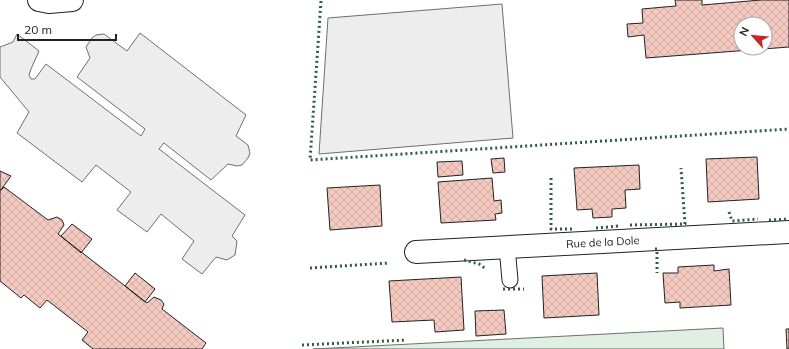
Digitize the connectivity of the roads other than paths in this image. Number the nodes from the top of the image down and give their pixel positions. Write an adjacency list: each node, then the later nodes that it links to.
1 (39, 0): 2 (street)
2 (72, 0)
3 (789, 232): 4 (street, Rue de la Dole)
4 (507, 247): 5 (street, Rue de la Dole); 6 (lane)
5 (416, 252)
6 (510, 280)

